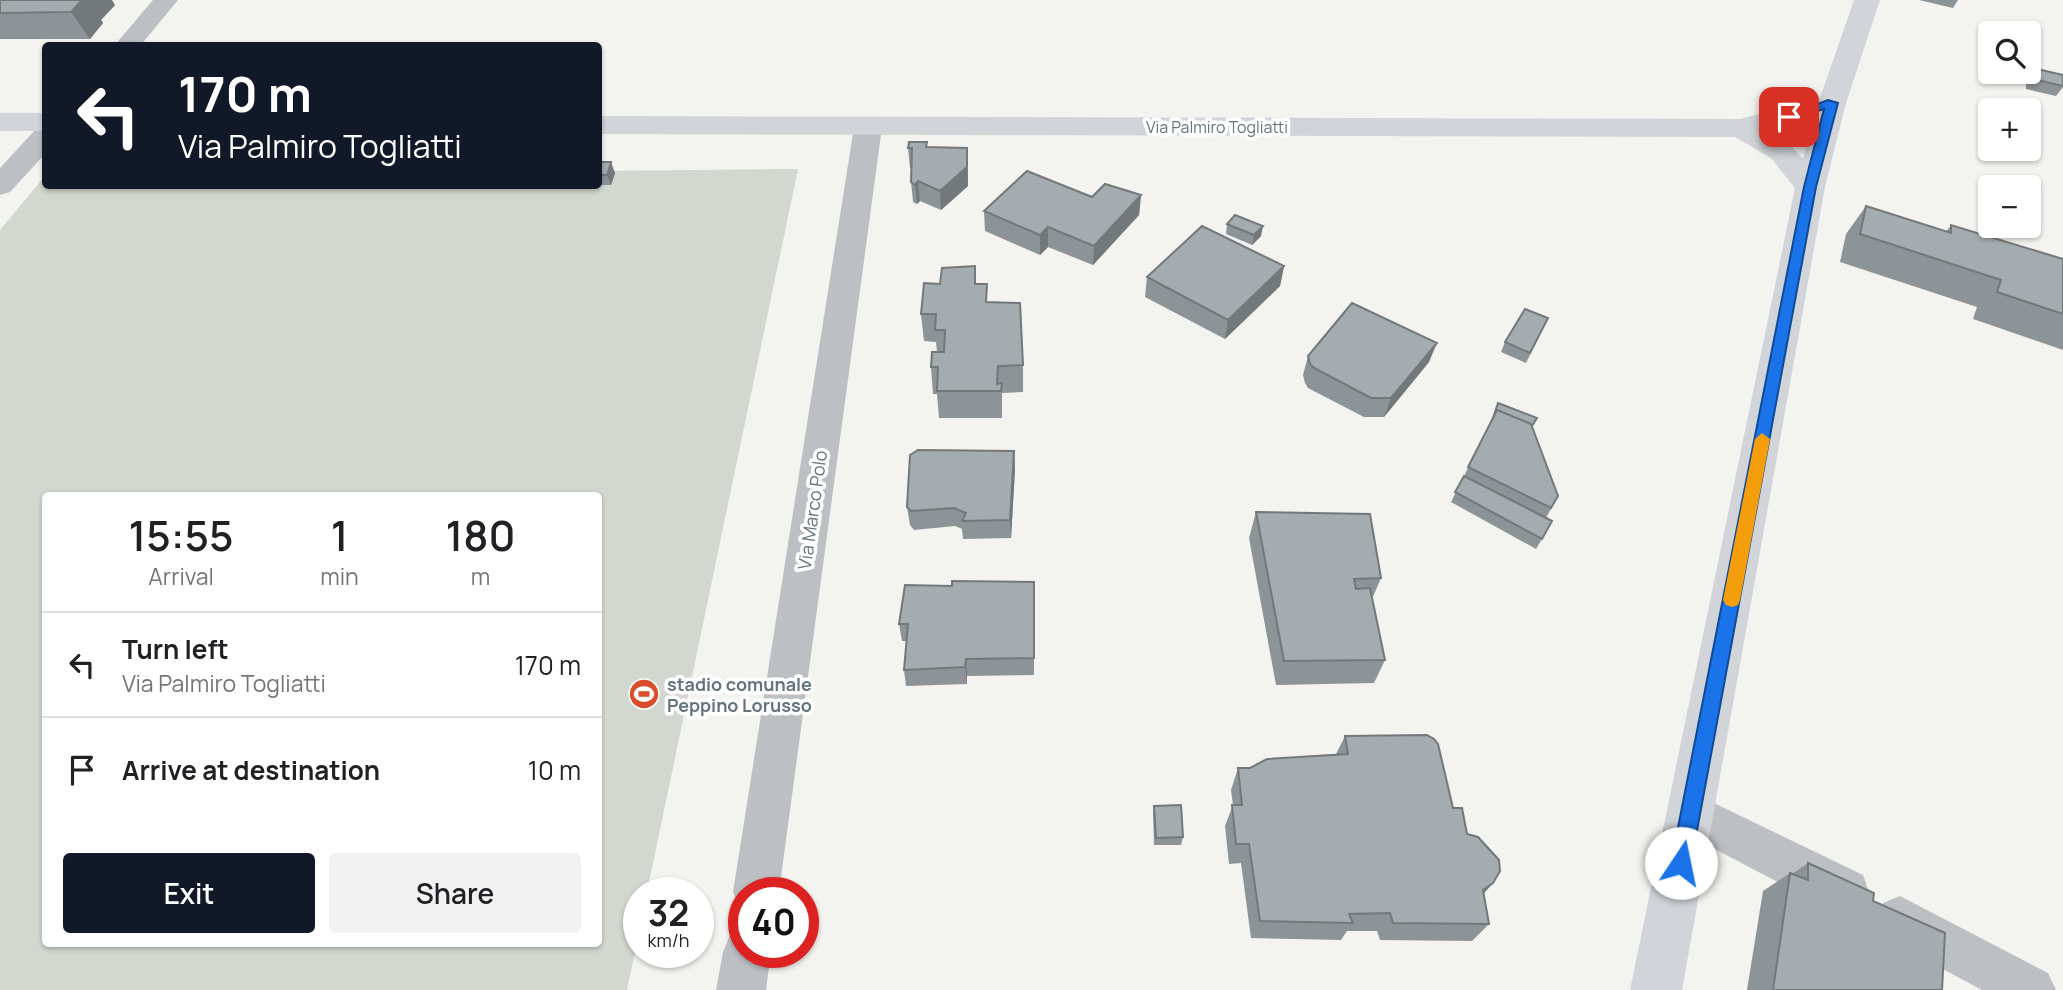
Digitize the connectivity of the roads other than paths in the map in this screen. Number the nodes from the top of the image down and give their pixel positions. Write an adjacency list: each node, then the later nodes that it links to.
1 (166, 0): 3 (street)
2 (1867, 0): 4 (street)
3 (129, 42)
4 (1832, 103): 9 (street, Via Palmiro Togliatti); 12 (street)
5 (0, 122): 6 (street)
6 (42, 122)
7 (602, 125): 8 (street, Via Palmiro Togliatti)
8 (868, 127): 9 (street, Via Palmiro Togliatti); 14 (street, Via Marco Polo)
9 (1741, 128): 12 (street)
10 (42, 139): 11 (street)
11 (0, 186)
12 (1810, 187): 13 (street)
13 (1690, 813): 17 (street); 18 (street)
14 (758, 877)
15 (744, 968): 16 (street)
16 (741, 990)
17 (1656, 990)
18 (2031, 990)

